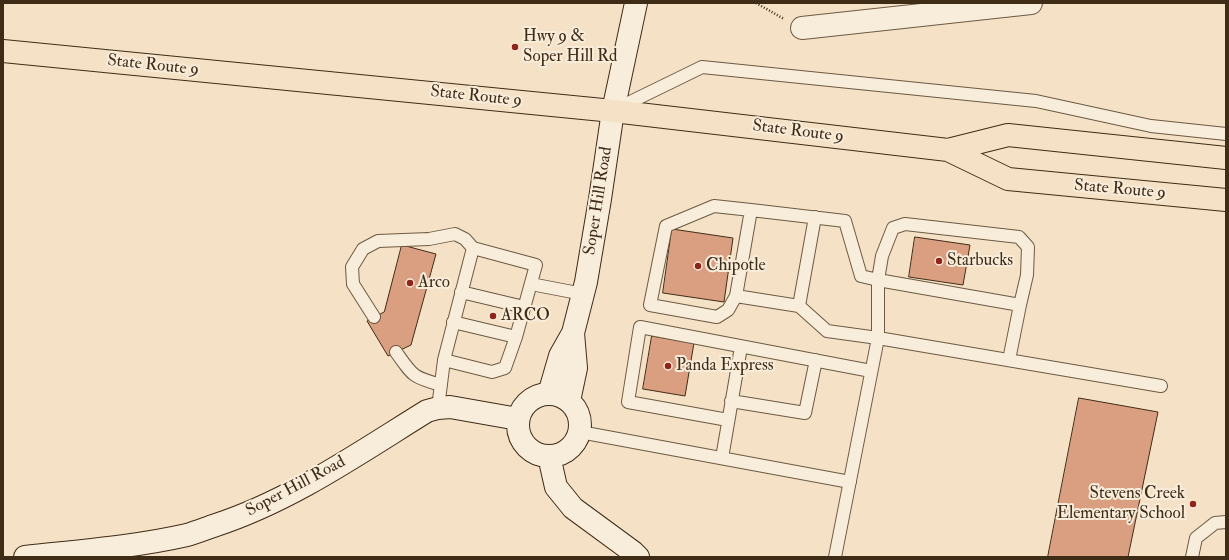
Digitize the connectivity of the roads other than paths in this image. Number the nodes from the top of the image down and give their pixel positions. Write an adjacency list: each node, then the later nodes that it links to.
1 (636, 3): 5 (street, Soper Hill Road)
2 (1031, 3): 3 (street)
3 (802, 28)
4 (3, 51): 5 (main road, State Route 9)
5 (613, 111): 6 (lane); 7 (main road, State Route 9); 16 (street, Soper Hill Road)
6 (1226, 134)
7 (948, 150): 8 (main road, State Route 9); 9 (main road, State Route 9)
8 (1226, 158)
9 (1226, 200)
10 (751, 210): 11 (lane); 17 (lane); 17 (lane)
11 (815, 217): 13 (lane); 19 (lane)
12 (473, 248): 14 (lane); 15 (lane); 21 (lane)
13 (878, 280): 18 (lane); 18 (lane); 24 (lane)
14 (530, 284): 16 (lane); 20 (lane)
15 (461, 292): 20 (lane); 22 (lane)
16 (583, 294): 33 (street, Soper Hill Road)
17 (736, 296): 19 (lane)
18 (1020, 305): 29 (lane)
19 (799, 306): 24 (lane)
20 (524, 307): 23 (lane)
21 (374, 317)
22 (453, 322): 23 (lane); 27 (lane)
23 (516, 337): 27 (lane)
24 (878, 338): 29 (lane); 30 (lane)
25 (741, 347): 28 (lane); 34 (lane); 37 (lane)
26 (396, 352): 31 (lane)
27 (444, 360): 31 (lane)
28 (816, 360): 30 (lane); 34 (lane)
29 (1009, 360): 32 (lane)
30 (871, 371): 41 (lane)
31 (441, 385): 35 (lane)
32 (1161, 386)
33 (559, 397): 36 (street); 38 (street)
34 (731, 401): 37 (lane)
35 (438, 408): 36 (street); 43 (street, Soper Hill Road)
36 (518, 419): 39 (street)
37 (728, 420): 40 (lane)
38 (580, 432): 39 (street); 40 (lane)
39 (549, 456): 44 (street)
40 (722, 458): 41 (lane)
41 (850, 482): 45 (lane)
42 (1226, 522): 46 (lane)
43 (25, 557)
44 (638, 557)
45 (835, 557)
46 (1192, 557)

